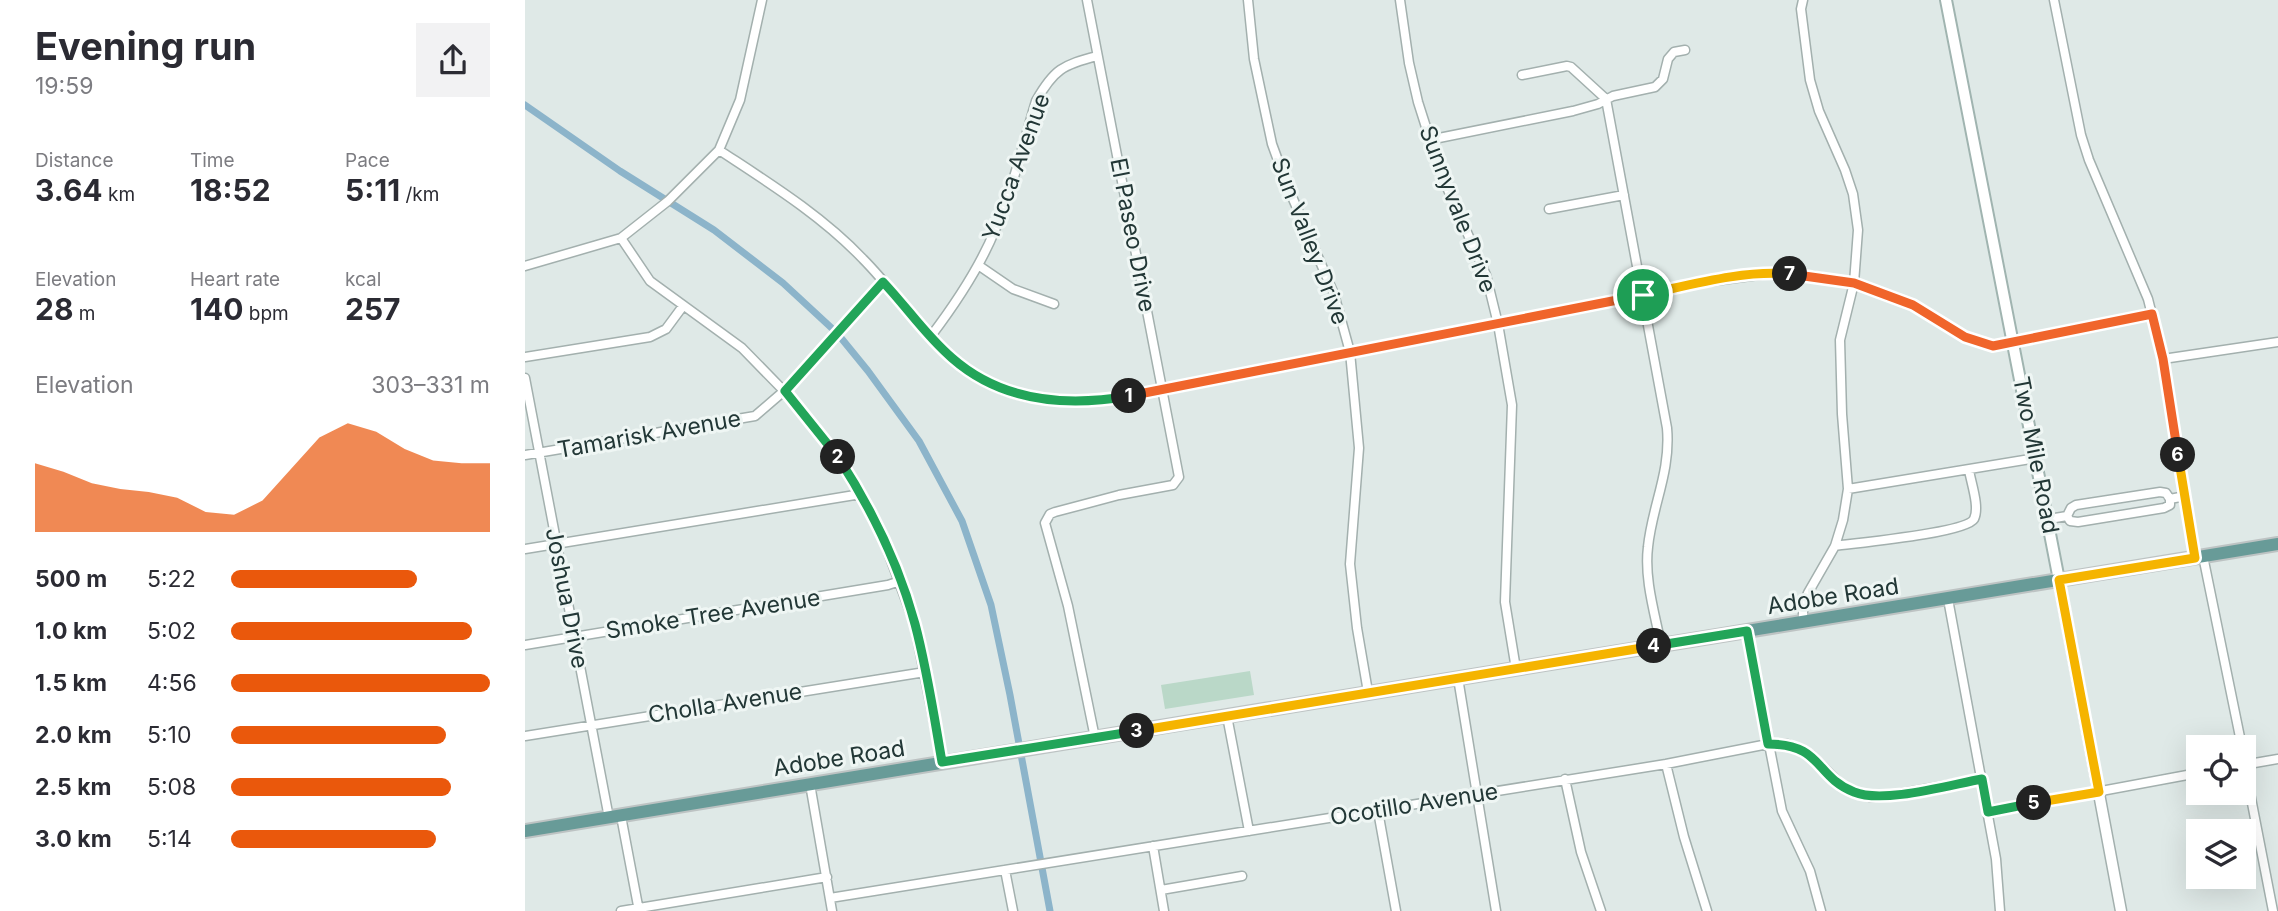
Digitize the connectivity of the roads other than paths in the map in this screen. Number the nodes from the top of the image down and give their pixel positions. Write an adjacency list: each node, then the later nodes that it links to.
1 (762, 0): 13 (street)
2 (1087, 0): 9 (street, El Paseo Drive)
3 (1248, 0): 29 (street, Sun Valley Drive)
4 (1400, 0): 12 (street, Sunnyvale Drive)
5 (1803, 0): 20 (street)
6 (1946, 0): 27 (main road, Two Mile Road)
7 (2054, 0): 24 (street)
8 (1685, 50): 11 (street)
9 (1097, 56): 17 (street, Yucca Avenue); 33 (street, El Paseo Drive)
10 (1522, 75): 11 (street)
11 (1606, 99): 12 (street); 14 (street)
12 (1429, 140): 25 (street, Sunnyvale Drive)
13 (719, 150): 16 (street); 19 (street)
14 (1623, 195): 15 (street); 21 (street)
15 (1549, 209)
16 (621, 238): 18 (street); 23 (street)
17 (978, 265): 22 (street); 26 (street, Yucca Avenue)
18 (525, 266)
19 (883, 282): 26 (street); 34 (street, Tamarisk Avenue)
20 (1854, 283): 21 (street); 27 (street); 39 (street)
21 (1643, 295): 25 (street); 57 (street)
22 (1054, 304)
23 (683, 306): 30 (street); 34 (street)
24 (2152, 314): 27 (street); 31 (street)
25 (1498, 324): 29 (street); 58 (street, Sunnyvale Drive)
26 (931, 336): 33 (street)
27 (2014, 342): 37 (main road, Two Mile Road)
28 (2278, 342): 31 (street)
29 (1350, 352): 33 (street); 61 (street, Sun Valley Drive)
30 (525, 357)
31 (2163, 359): 41 (street)
32 (525, 378): 35 (street, Joshua Drive)
33 (1163, 390): 66 (street, El Paseo Drive)
34 (785, 391): 35 (street, Tamarisk Avenue); 40 (street)
35 (539, 453): 36 (street, Tamarisk Avenue); 45 (street, Joshua Drive)
36 (525, 455)
37 (2036, 458): 38 (street); 44 (main road, Two Mile Road)
38 (1969, 470): 39 (street); 47 (street)
39 (1849, 489): 47 (street)
40 (861, 494): 45 (street); 51 (street)
41 (2185, 496): 42 (street); 49 (street)
42 (2171, 499): 43 (street); 43 (street)
43 (2067, 516): 44 (street)
44 (2049, 519): 50 (main road, Two Mile Road)
45 (557, 544): 48 (street); 55 (street, Joshua Drive)
46 (2278, 544): 49 (main road, Adobe Road)
47 (1835, 545): 53 (street)
48 (525, 549)
49 (2199, 557): 50 (main road, Adobe Road); 64 (street)
50 (2059, 580): 52 (main road, Adobe Road); 76 (street, Two Mile Road)
51 (900, 581): 55 (street, Smoke Tree Avenue); 59 (street)
52 (1948, 599): 53 (main road, Adobe Road); 74 (street)
53 (1803, 622): 54 (main road, Adobe Road)
54 (1747, 631): 57 (main road, Adobe Road); 67 (street)
55 (575, 636): 56 (street, Smoke Tree Avenue); 63 (street, Joshua Drive)
56 (525, 645)
57 (1661, 645): 58 (main road, Adobe Road)
58 (1515, 669): 60 (main road, Adobe Road)
59 (925, 671): 63 (street, Cholla Avenue); 70 (street)
60 (1458, 678): 61 (main road, Adobe Road); 77 (street)
61 (1368, 692): 62 (main road, Adobe Road)
62 (1227, 716): 66 (main road, Adobe Road); 83 (street)
63 (592, 724): 65 (street, Cholla Avenue); 81 (street, Joshua Drive)
64 (2239, 735)
65 (525, 736)
66 (1095, 738): 70 (main road, Adobe Road)
67 (1768, 744): 71 (street, Ocotillo Avenue); 74 (street, Ocotillo Avenue); 99 (street)
68 (2278, 759): 69 (street)
69 (2256, 761)
70 (942, 762): 75 (main road, Adobe Road)
71 (1666, 764): 73 (street, Ocotillo Avenue); 98 (street)
72 (2186, 775): 76 (street)
73 (1565, 779): 77 (street, Ocotillo Avenue); 97 (street)
74 (1982, 779): 80 (street)
75 (810, 784): 81 (main road, Adobe Road); 87 (street)
76 (2099, 792): 80 (street); 101 (street, Two Mile Road)
77 (1477, 794): 79 (street, Ocotillo Avenue); 96 (street)
78 (2252, 805): 102 (street)
79 (1378, 811): 83 (street, Ocotillo Avenue); 95 (street)
80 (1988, 812): 100 (street)
81 (615, 817): 82 (main road, Adobe Road); 90 (street, Joshua Drive)
82 (525, 831)
83 (1249, 831): 84 (street, Ocotillo Avenue)
84 (1153, 846): 85 (street, Ocotillo Avenue); 88 (street)
85 (1005, 870): 89 (street, Ocotillo Avenue); 93 (street)
86 (1242, 876): 88 (street)
87 (827, 877): 89 (street); 90 (street)
88 (1161, 890): 94 (street)
89 (830, 898): 92 (street)
90 (639, 910): 91 (street)
91 (621, 911)
92 (832, 911)
93 (1013, 911)
94 (1164, 911)
95 (1396, 911)
96 (1496, 911)
97 (1601, 911)
98 (1707, 911)
99 (1821, 911)
100 (2000, 911)
101 (2122, 911)
102 (2273, 911)

